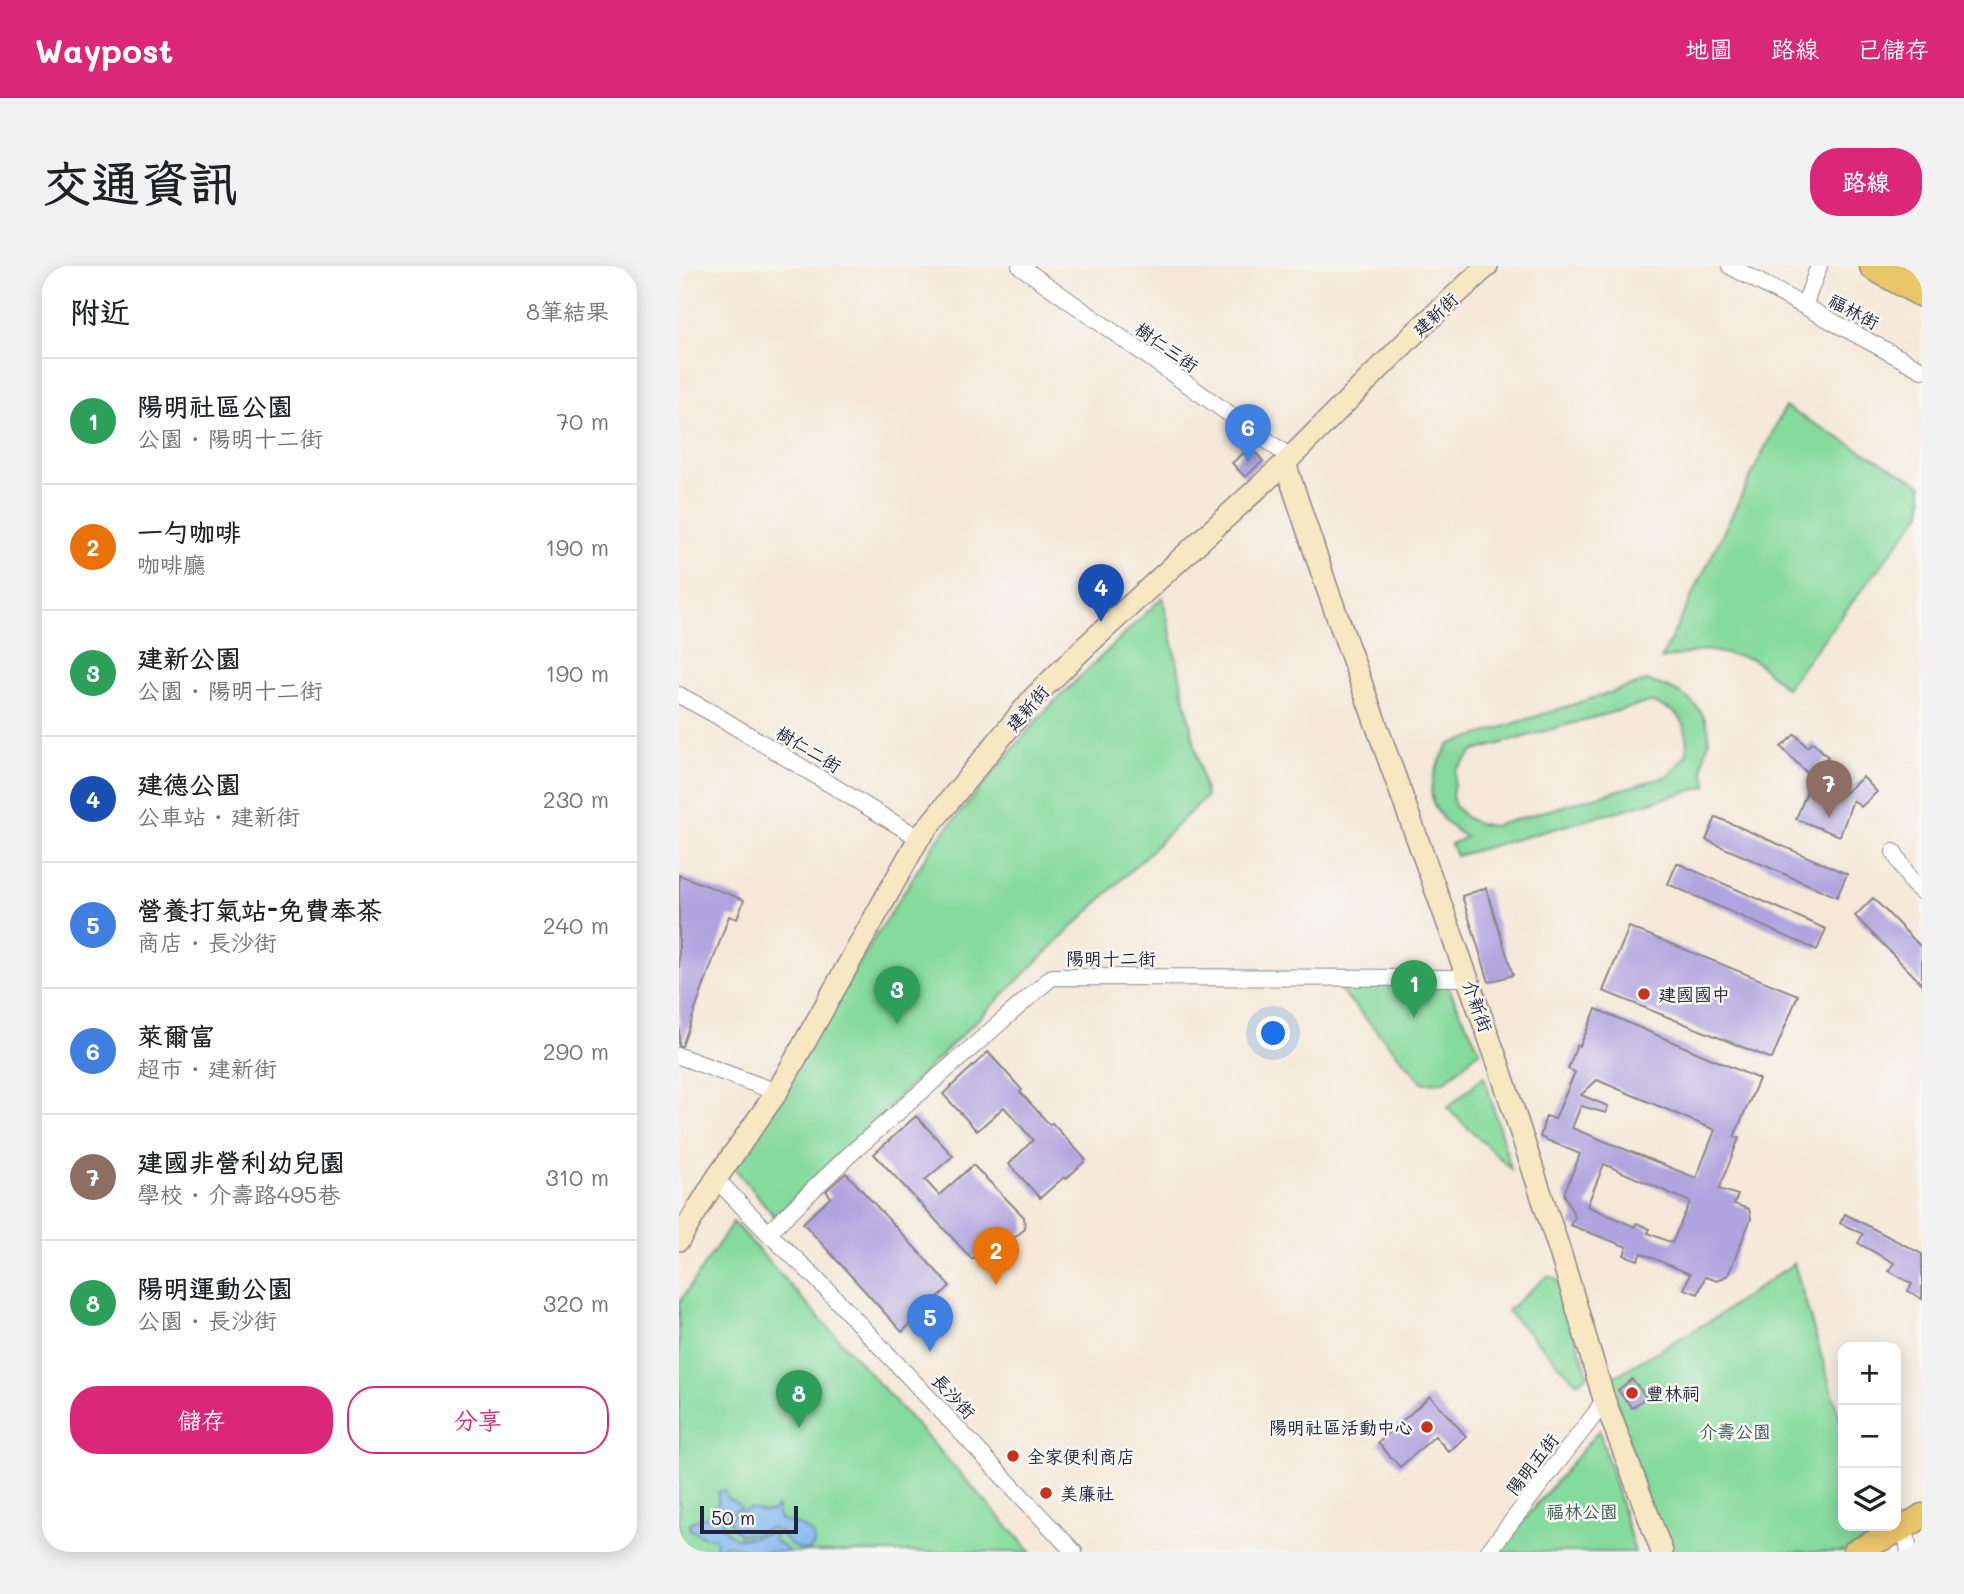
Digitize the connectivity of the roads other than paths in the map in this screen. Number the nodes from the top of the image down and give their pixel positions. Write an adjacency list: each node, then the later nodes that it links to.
1 (1020, 266): 9 (street, 樹仁三街)
2 (1487, 266): 9 (street, 建新街)
3 (1730, 266): 7 (street, 福林街)
4 (1819, 266): 7 (street)
5 (1874, 266): 6 (highway)
6 (1922, 293)
7 (1804, 306): 8 (street, 福林街)
8 (1922, 370)
9 (1285, 463): 11 (street, 建新街); 14 (street, 介新街)
10 (679, 695): 11 (street, 樹仁二街)
11 (919, 838): 16 (street, 建新街)
12 (1894, 852): 13 (street)
13 (1922, 892)
14 (1468, 978): 18 (street, 陽明十二街); 20 (street, 介新街)
15 (679, 1056): 16 (street)
16 (777, 1091): 17 (street, 建新街)
17 (716, 1179): 18 (street, 長沙街); 19 (street, 建新街)
18 (768, 1233): 22 (street, 長沙街)
19 (679, 1240)
20 (1604, 1399): 23 (street, 陽明五街); 24 (street, 介新街)
21 (1914, 1522): 25 (main road); 26 (street)
22 (1074, 1552)
23 (1488, 1552)
24 (1663, 1552)
25 (1855, 1552)
26 (1909, 1552)

